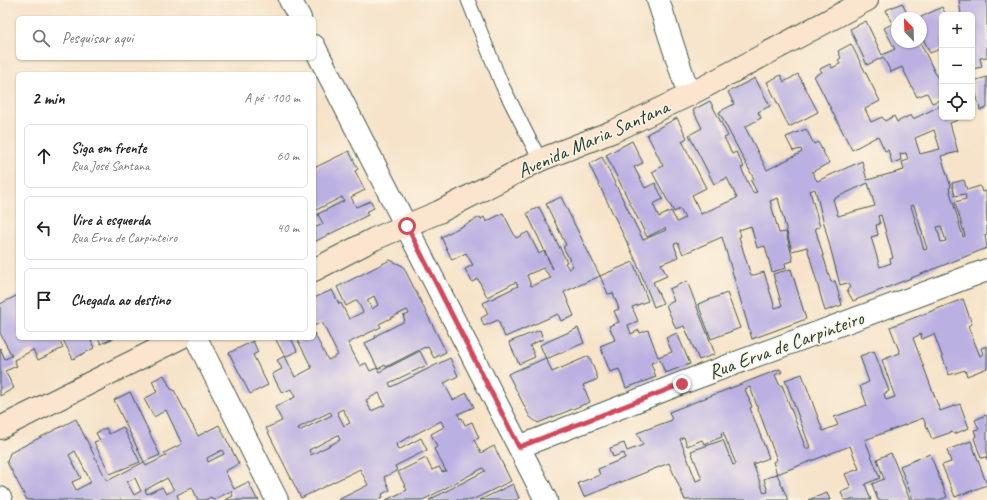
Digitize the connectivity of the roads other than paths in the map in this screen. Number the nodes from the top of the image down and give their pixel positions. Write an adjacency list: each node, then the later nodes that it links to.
1 (290, 0): 5 (street)
2 (468, 0): 8 (lane)
3 (658, 0): 7 (street)
4 (867, 0): 7 (street, Avenida Maria Santana)
5 (299, 16)
6 (316, 50): 9 (street)
7 (689, 96): 8 (street, Avenida Maria Santana)
8 (540, 160): 9 (street, Avenida Maria Santana)
9 (407, 226): 10 (street, Avenida Maria Santana); 15 (street)
10 (316, 269)
11 (987, 270): 15 (street, Rua Erva de Carpinteiro)
12 (176, 340): 14 (street)
13 (197, 340): 16 (street)
14 (0, 428)
15 (519, 447): 17 (street)
16 (277, 500)
17 (546, 500)

